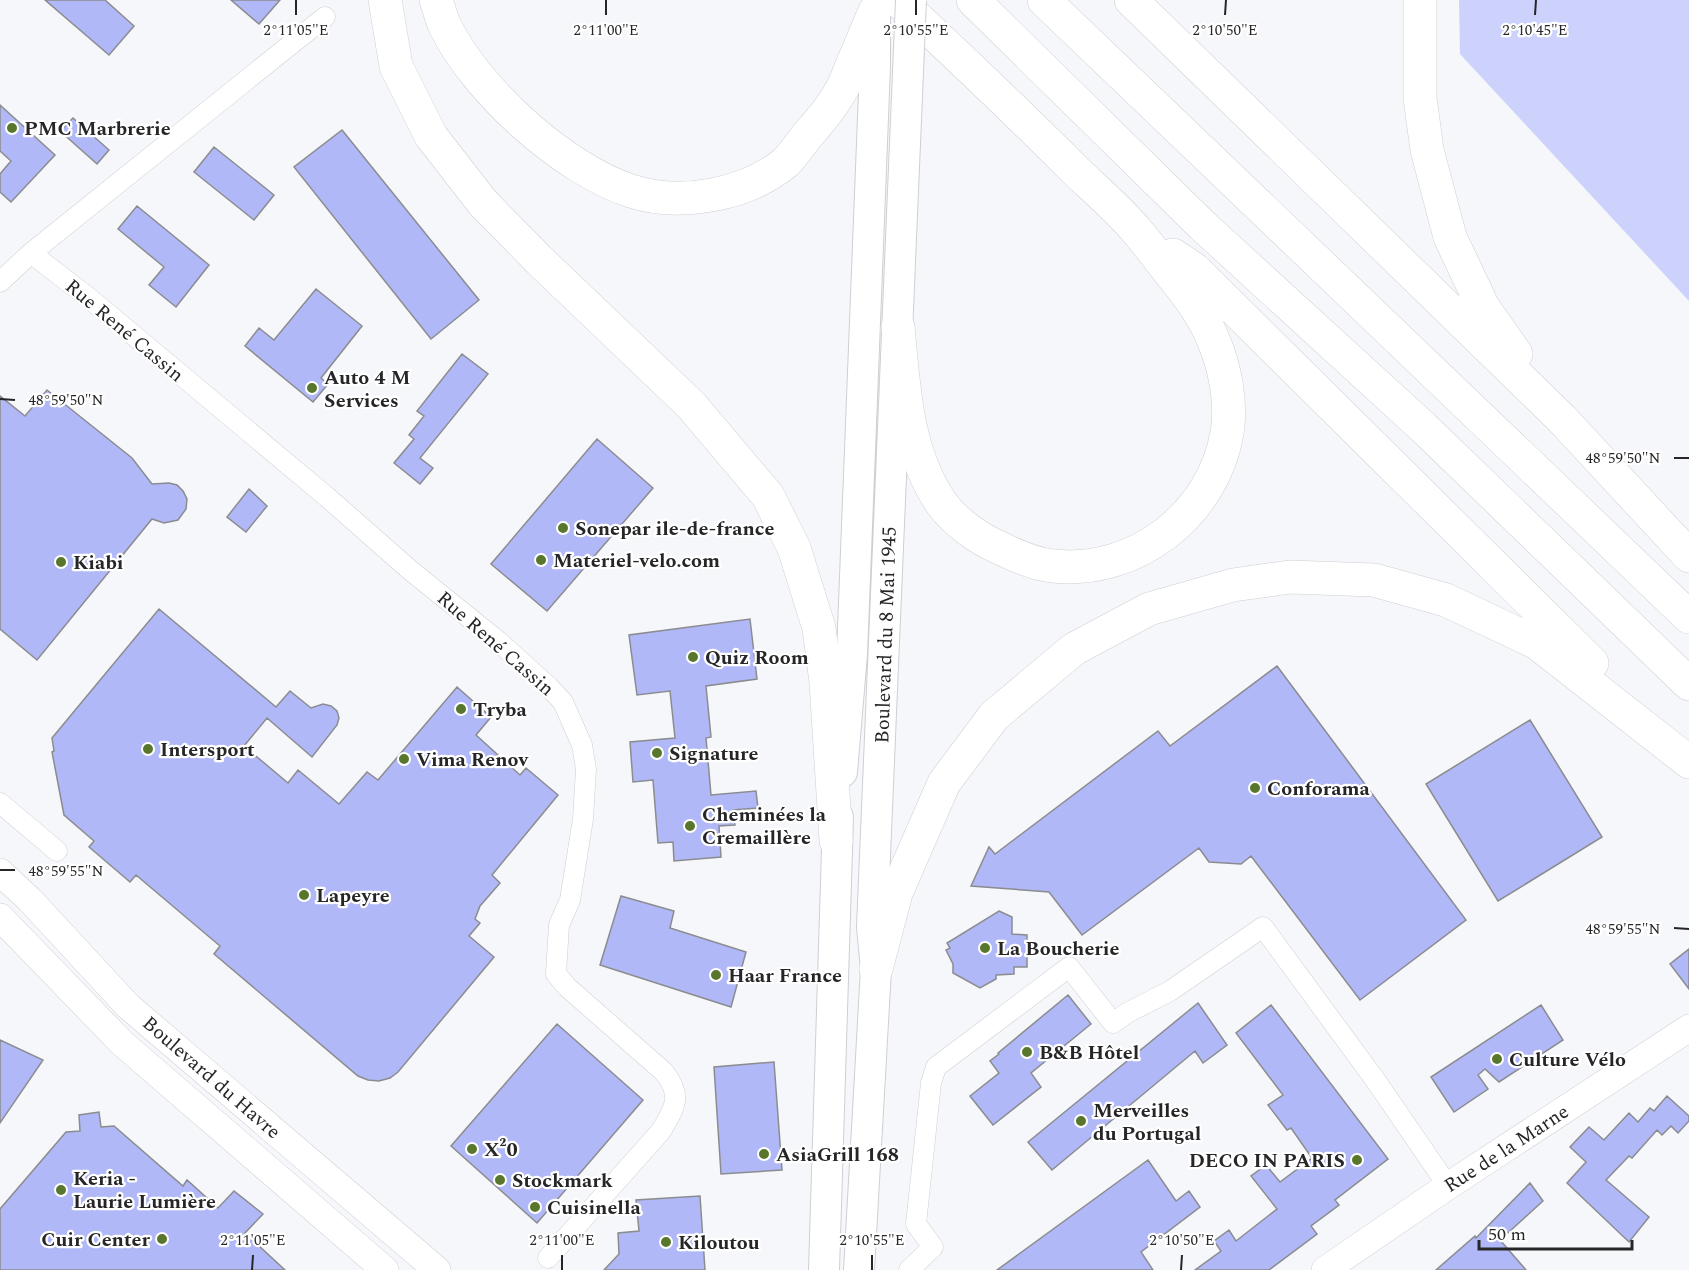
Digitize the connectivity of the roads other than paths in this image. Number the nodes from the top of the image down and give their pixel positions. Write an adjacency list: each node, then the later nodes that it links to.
1 (385, 0): 20 (highway)
2 (436, 0): 8 (highway)
3 (911, 0): 13 (main road, Boulevard du 8 Mai 1945, bridge)
4 (973, 0): 17 (highway)
5 (1044, 0): 16 (highway)
6 (1131, 0): 14 (highway)
7 (1420, 0): 14 (highway)
8 (883, 4): 10 (highway); 20 (main road, Boulevard du 8 Mai 1945)
9 (325, 16): 11 (street)
10 (1135, 228): 13 (highway); 18 (highway)
11 (31, 253): 12 (street); 28 (street, Rue René Cassin)
12 (0, 282)
13 (898, 327): 25 (main road, Boulevard du 8 Mai 1945)
14 (1562, 419): 15 (highway)
15 (1689, 556)
16 (1689, 617)
17 (1689, 684)
18 (1689, 761): 25 (highway)
19 (0, 803): 21 (street)
20 (836, 842): 24 (main road, Boulevard du 8 Mai 1945)
21 (57, 850)
22 (0, 872): 31 (main road, Boulevard du Havre)
23 (0, 917): 30 (main road, Boulevard du Havre)
24 (834, 941): 25 (main road); 32 (main road, Boulevard du 8 Mai 1945)
25 (875, 956): 33 (main road, Boulevard du 8 Mai 1945)
26 (1689, 1028): 27 (main road, Rue de la Marne)
27 (1448, 1186): 29 (main road, Rue de la Marne); 34 (street)
28 (548, 1258)
29 (1330, 1269)
30 (386, 1270)
31 (437, 1270)
32 (824, 1270)
33 (859, 1270)
34 (909, 1270)

